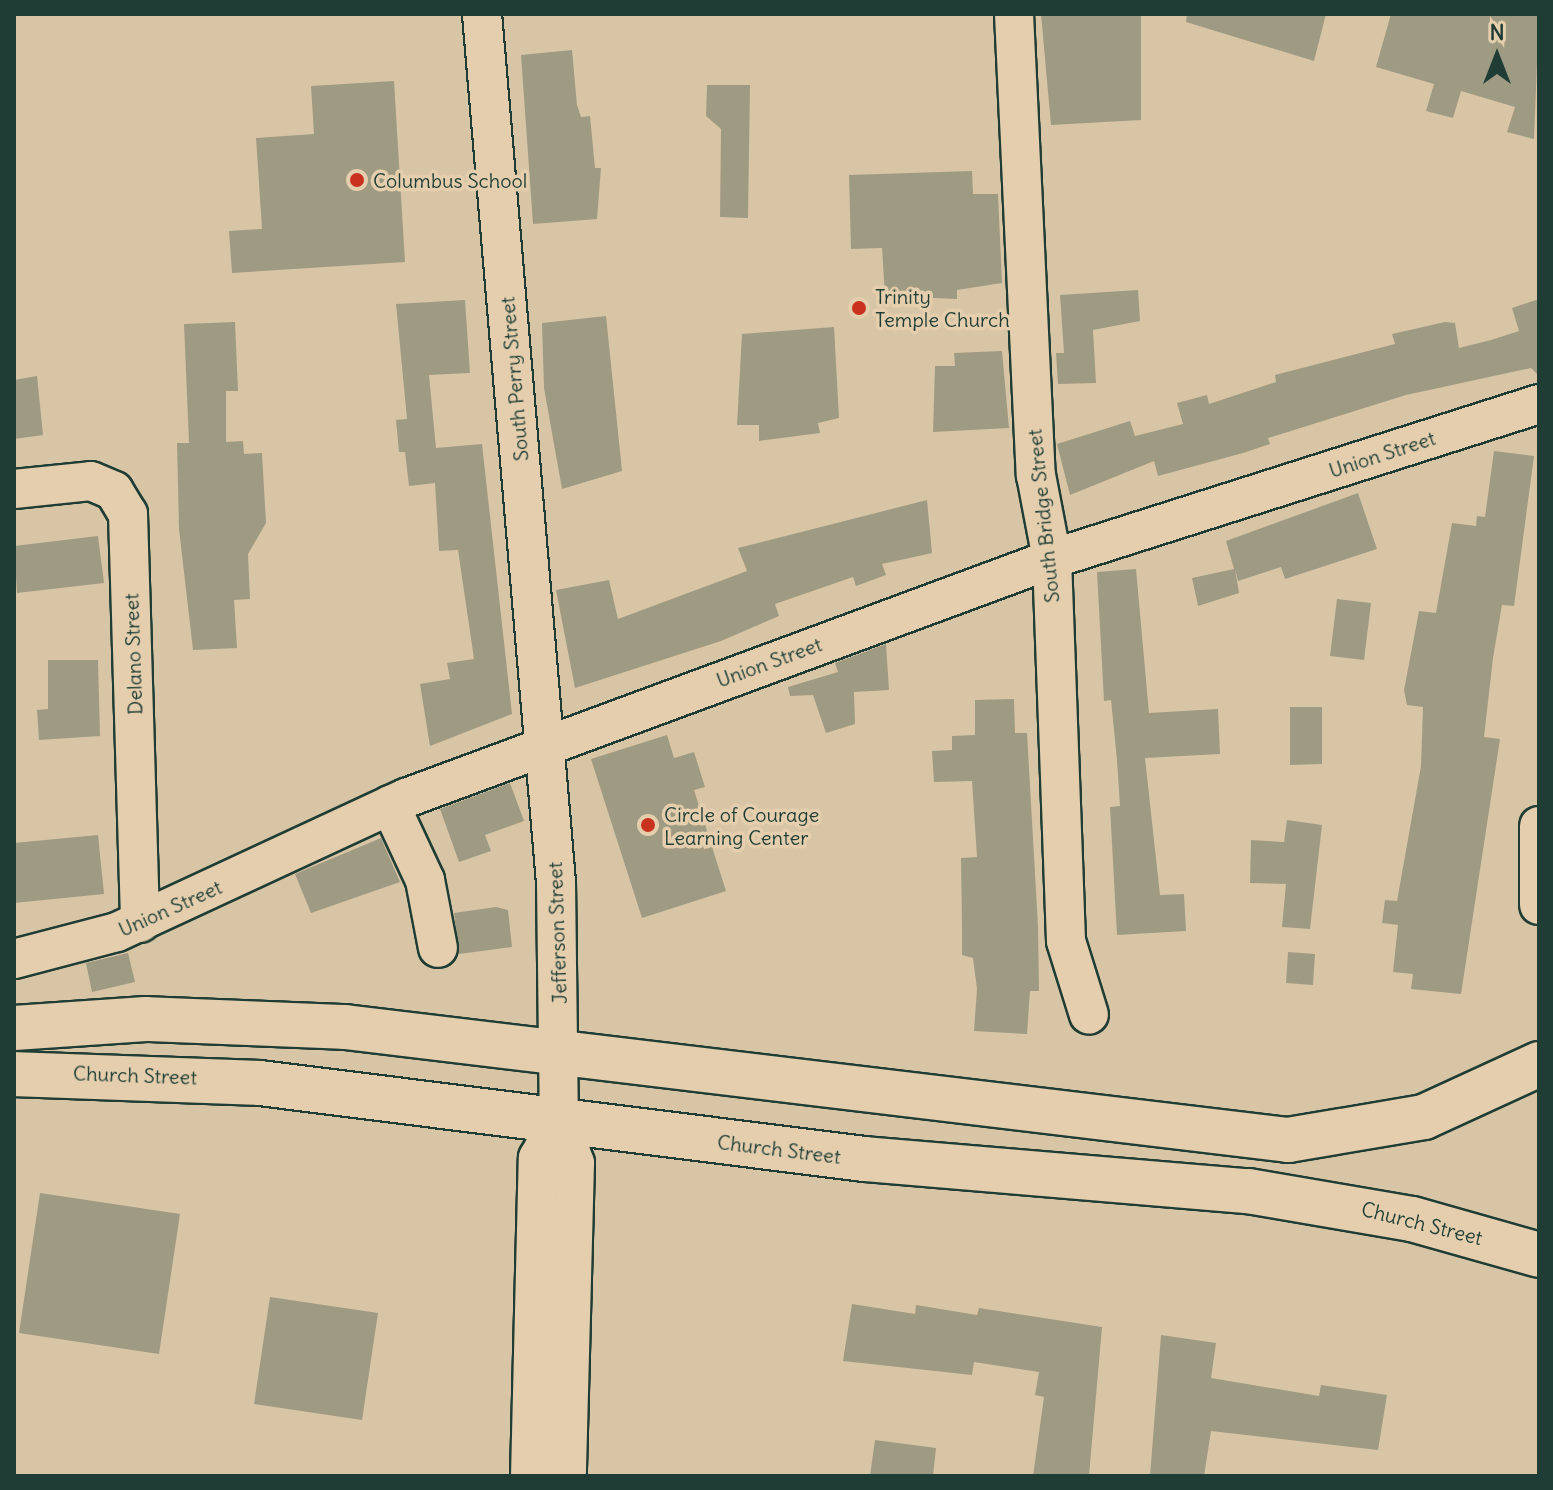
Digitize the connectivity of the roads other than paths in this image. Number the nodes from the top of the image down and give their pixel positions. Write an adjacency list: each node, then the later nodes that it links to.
1 (482, 14): 6 (street, South Perry Street)
2 (1014, 14): 5 (street, South Bridge Street)
3 (1539, 404): 5 (street, Union Street)
4 (14, 489): 10 (street, Delano Street)
5 (1052, 559): 6 (street, Union Street); 13 (street, South Bridge Street)
6 (545, 744): 7 (street, Union Street); 15 (street, Jefferson Street)
7 (390, 805): 10 (street, Union Street); 11 (street)
8 (1539, 826): 9 (street)
9 (1539, 905)
10 (140, 923): 12 (street, Union Street)
11 (438, 948)
12 (14, 959)
13 (1089, 1015)
14 (14, 1028): 15 (highway)
15 (559, 1054): 16 (highway); 18 (street, Jefferson Street)
16 (1539, 1064)
17 (14, 1074): 18 (highway, Church Street)
18 (559, 1121): 19 (highway, Church Street); 20 (street, Jefferson Street); 21 (street, Jefferson Street)
19 (1539, 1255)
20 (530, 1476)
21 (567, 1476)

